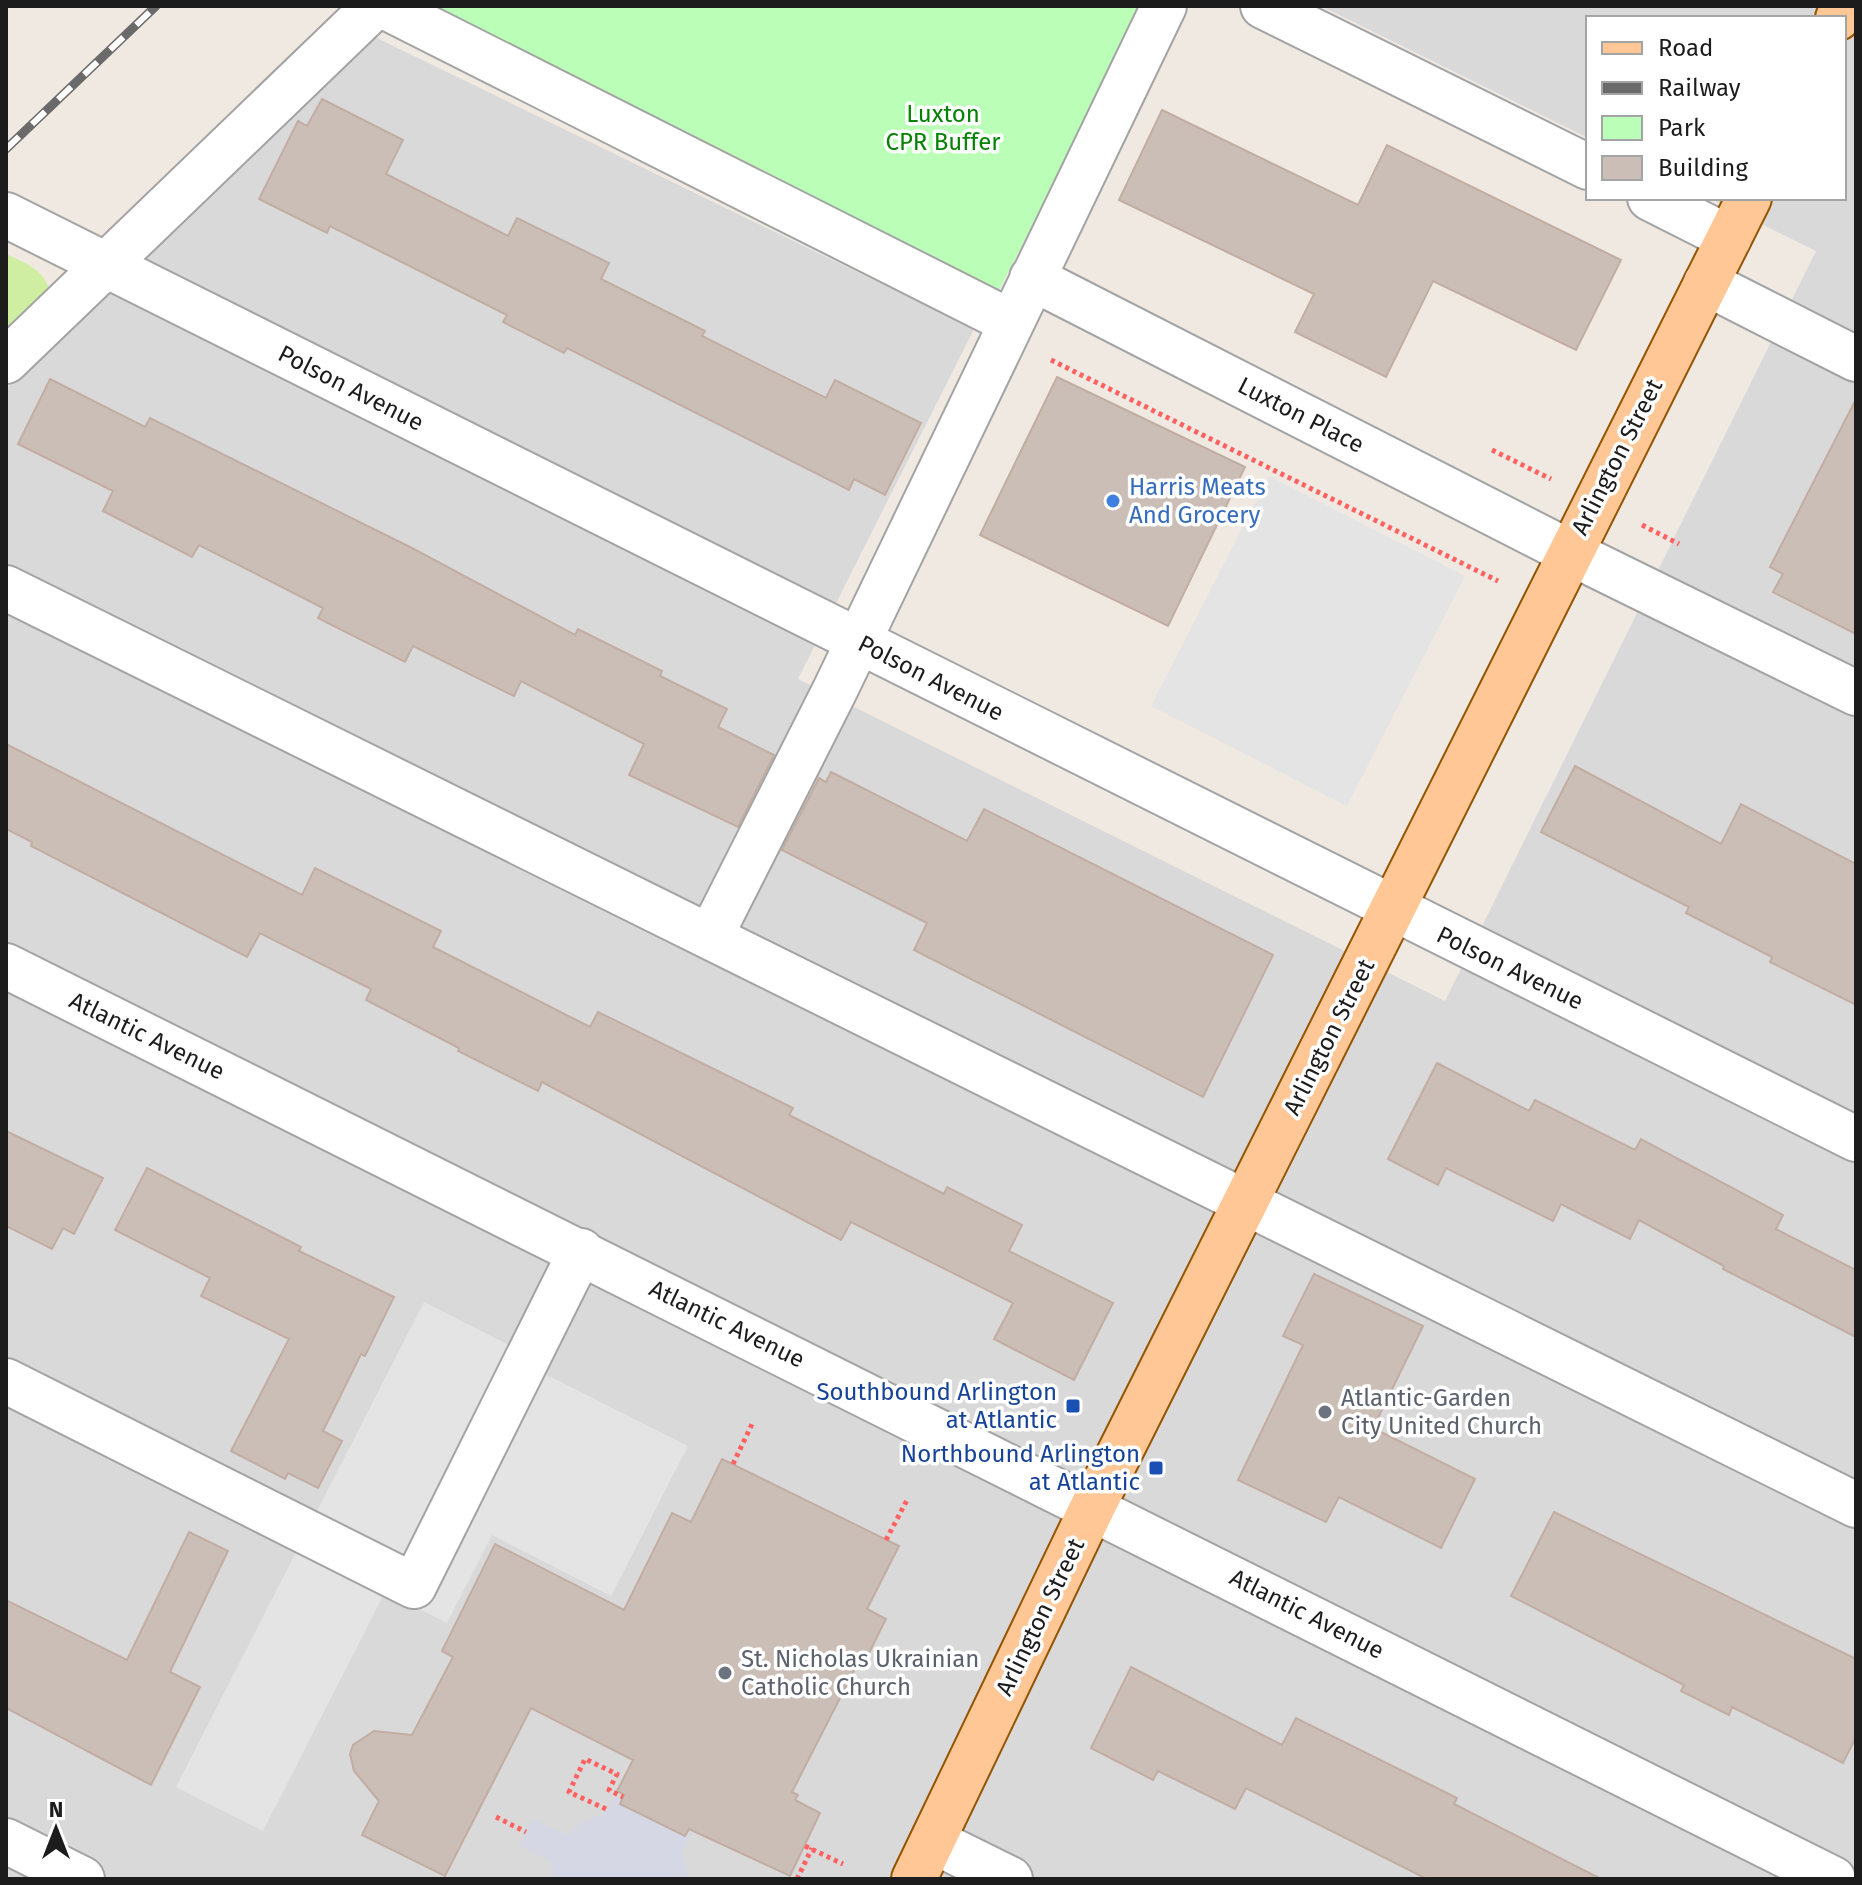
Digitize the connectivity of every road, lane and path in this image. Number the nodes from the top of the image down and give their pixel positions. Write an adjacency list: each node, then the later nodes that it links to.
1 (375, 6): 10 (street)
2 (384, 6): 13 (street)
3 (1164, 6): 11 (street)
4 (1263, 6): 5 (street)
5 (1586, 166)
6 (1654, 200): 9 (street)
7 (1748, 200): 9 (main road, Arlington Street)
8 (6, 215): 10 (street, Polson Avenue)
9 (1729, 238): 12 (main road, Arlington Street)
10 (106, 265): 15 (street); 19 (street, Polson Avenue)
11 (1032, 278): 13 (street); 16 (street, Luxton Place)
12 (1706, 283): 14 (street); 16 (main road, Arlington Street)
13 (1007, 330): 18 (path); 19 (street)
14 (1856, 359)
15 (6, 361)
16 (1569, 552): 18 (main road, Arlington Street); 20 (street, Luxton Place)
17 (6, 588): 22 (street)
18 (1545, 602): 21 (main road, Arlington Street)
19 (857, 641): 21 (street, Polson Avenue); 22 (street)
20 (1856, 693)
21 (1393, 911): 24 (street, Polson Avenue); 25 (main road, Arlington Street)
22 (710, 937): 25 (street)
23 (6, 966): 26 (street, Atlantic Avenue)
24 (1856, 1139)
25 (1246, 1201): 31 (street); 32 (main road, Arlington Street)
26 (581, 1251): 27 (street); 32 (street, Atlantic Avenue)
27 (6, 1381)
28 (753, 1422): 29 (path)
29 (733, 1464)
30 (907, 1500): 33 (path)
31 (1856, 1505)
32 (1093, 1506): 39 (main road, Arlington Street); 45 (street, Atlantic Avenue)
33 (886, 1540)
34 (623, 1797): 35 (path)
35 (606, 1809)
36 (496, 1817): 37 (path)
37 (526, 1832)
38 (6, 1841): 41 (street)
39 (933, 1841): 43 (main road, Arlington Street); 44 (street)
40 (843, 1864): 42 (path)
41 (82, 1879)
42 (797, 1879)
43 (914, 1879)
44 (1010, 1879)
45 (1833, 1879)

